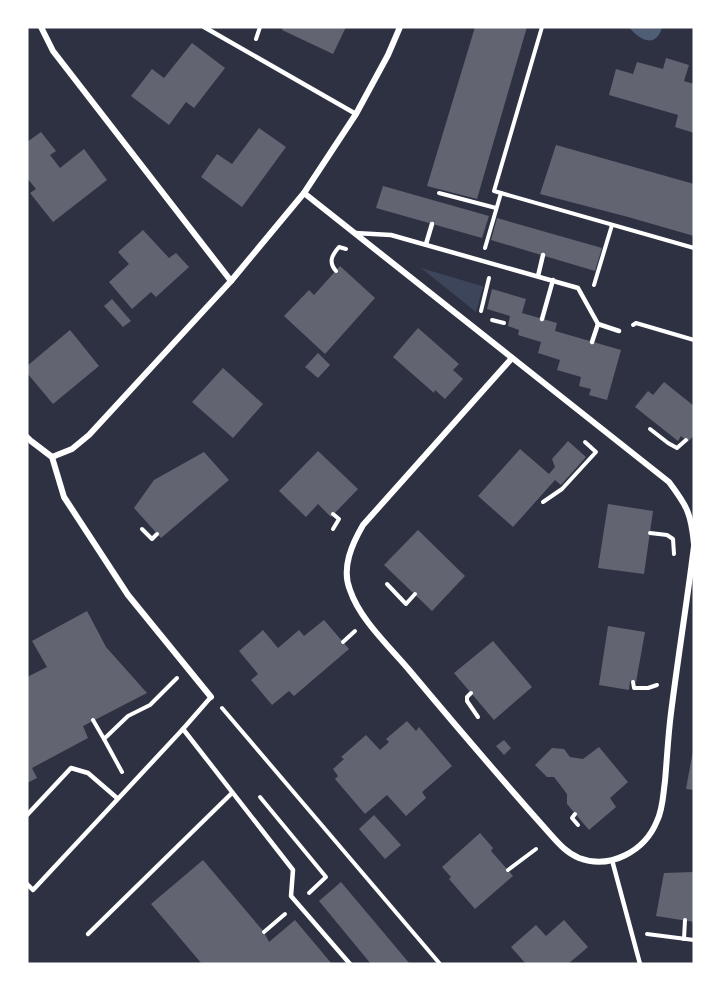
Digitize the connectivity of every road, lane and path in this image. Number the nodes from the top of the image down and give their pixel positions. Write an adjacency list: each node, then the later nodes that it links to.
1 (41, 27): 22 (street)
2 (204, 27): 5 (lane)
3 (400, 27): 5 (street)
4 (542, 27): 8 (path)
5 (356, 114): 6 (street)
6 (304, 193): 12 (street); 22 (street)
7 (439, 193): 9 (path)
8 (501, 193): 9 (path); 11 (path)
9 (496, 208): 17 (path)
10 (432, 224): 13 (lane)
11 (612, 225): 14 (path); 23 (path)
12 (355, 233): 13 (lane); 31 (street)
13 (426, 244): 17 (lane)
14 (694, 248)
15 (354, 254): 19 (path)
16 (543, 255): 20 (lane)
17 (482, 260): 18 (lane)
18 (494, 263): 20 (lane); 25 (path)
19 (336, 271)
20 (538, 276): 21 (lane)
21 (553, 280): 23 (lane); 24 (lane)
22 (231, 281): 36 (street)
23 (588, 306): 26 (lane)
24 (543, 319)
25 (504, 323)
26 (598, 324): 27 (lane); 30 (lane)
27 (619, 331): 29 (path)
28 (694, 333): 29 (path)
29 (693, 340)
30 (592, 342)
31 (512, 358): 43 (street); 66 (street)
32 (650, 429): 34 (path)
33 (27, 437): 36 (street)
34 (686, 440)
35 (585, 442): 37 (path)
36 (52, 457): 53 (street)
37 (543, 502)
38 (333, 514): 39 (path)
39 (333, 529)
40 (142, 530): 42 (path)
41 (650, 533): 44 (path)
42 (157, 534)
43 (694, 545): 66 (street)
44 (674, 556)
45 (387, 584): 46 (path)
46 (415, 594)
47 (358, 628): 48 (path)
48 (343, 642)
49 (180, 675): 57 (path)
50 (662, 680): 51 (path)
51 (633, 682)
52 (471, 693): 54 (path)
53 (211, 697): 56 (lane); 76 (path)
54 (478, 717)
55 (93, 720): 57 (path)
56 (183, 729): 58 (lane); 59 (lane)
57 (104, 739): 58 (path)
58 (129, 786): 61 (lane)
59 (232, 793): 72 (lane); 75 (lane)
60 (259, 796): 68 (path)
61 (117, 798): 63 (lane); 69 (lane)
62 (575, 814): 64 (path)
63 (27, 815)
64 (578, 825)
65 (536, 849): 67 (path)
66 (612, 860): 71 (lane)
67 (508, 870)
68 (326, 877)
69 (27, 884)
70 (685, 920): 73 (path)
71 (631, 932): 73 (path); 77 (lane)
72 (88, 934)
73 (684, 939): 74 (path)
74 (694, 940)
75 (350, 964)
76 (440, 964)
77 (640, 964)

